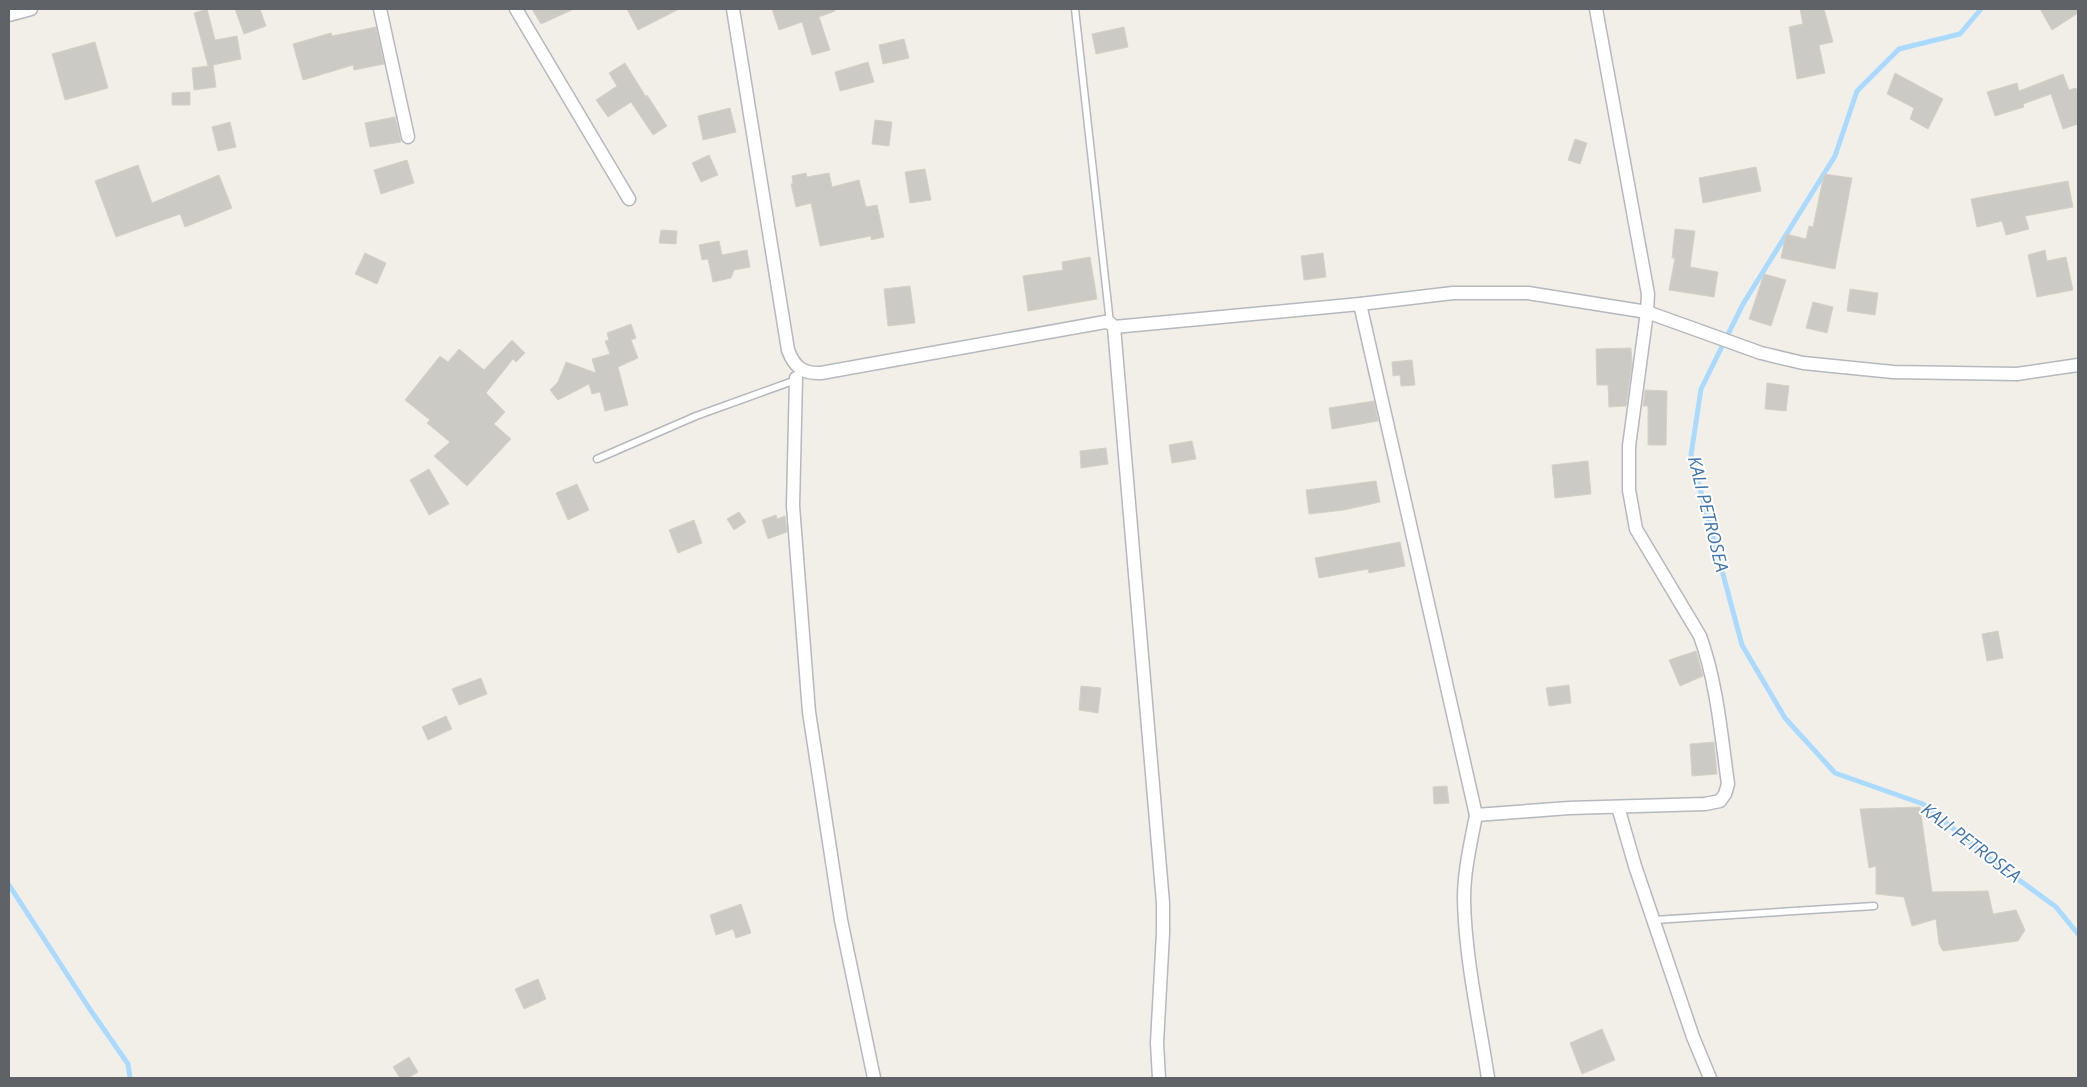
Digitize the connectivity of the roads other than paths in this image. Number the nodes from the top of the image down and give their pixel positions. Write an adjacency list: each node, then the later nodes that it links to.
1 (31, 9): 7 (street)
2 (380, 9): 8 (street)
3 (516, 9): 9 (street)
4 (733, 9): 14 (street)
5 (1075, 9): 12 (lane)
6 (1596, 9): 11 (street)
7 (9, 15)
8 (408, 137)
9 (629, 199)
10 (1360, 304): 11 (street); 12 (street); 17 (street)
11 (1647, 312): 13 (street); 16 (street)
12 (1112, 325): 14 (street); 21 (street)
13 (2078, 365)
14 (799, 374): 15 (lane); 20 (street)
15 (597, 459)
16 (1618, 807): 17 (street); 19 (street)
17 (1476, 815): 22 (street)
18 (1874, 906): 19 (lane)
19 (1654, 920): 23 (street)
20 (874, 1078)
21 (1159, 1078)
22 (1488, 1078)
23 (1710, 1078)

